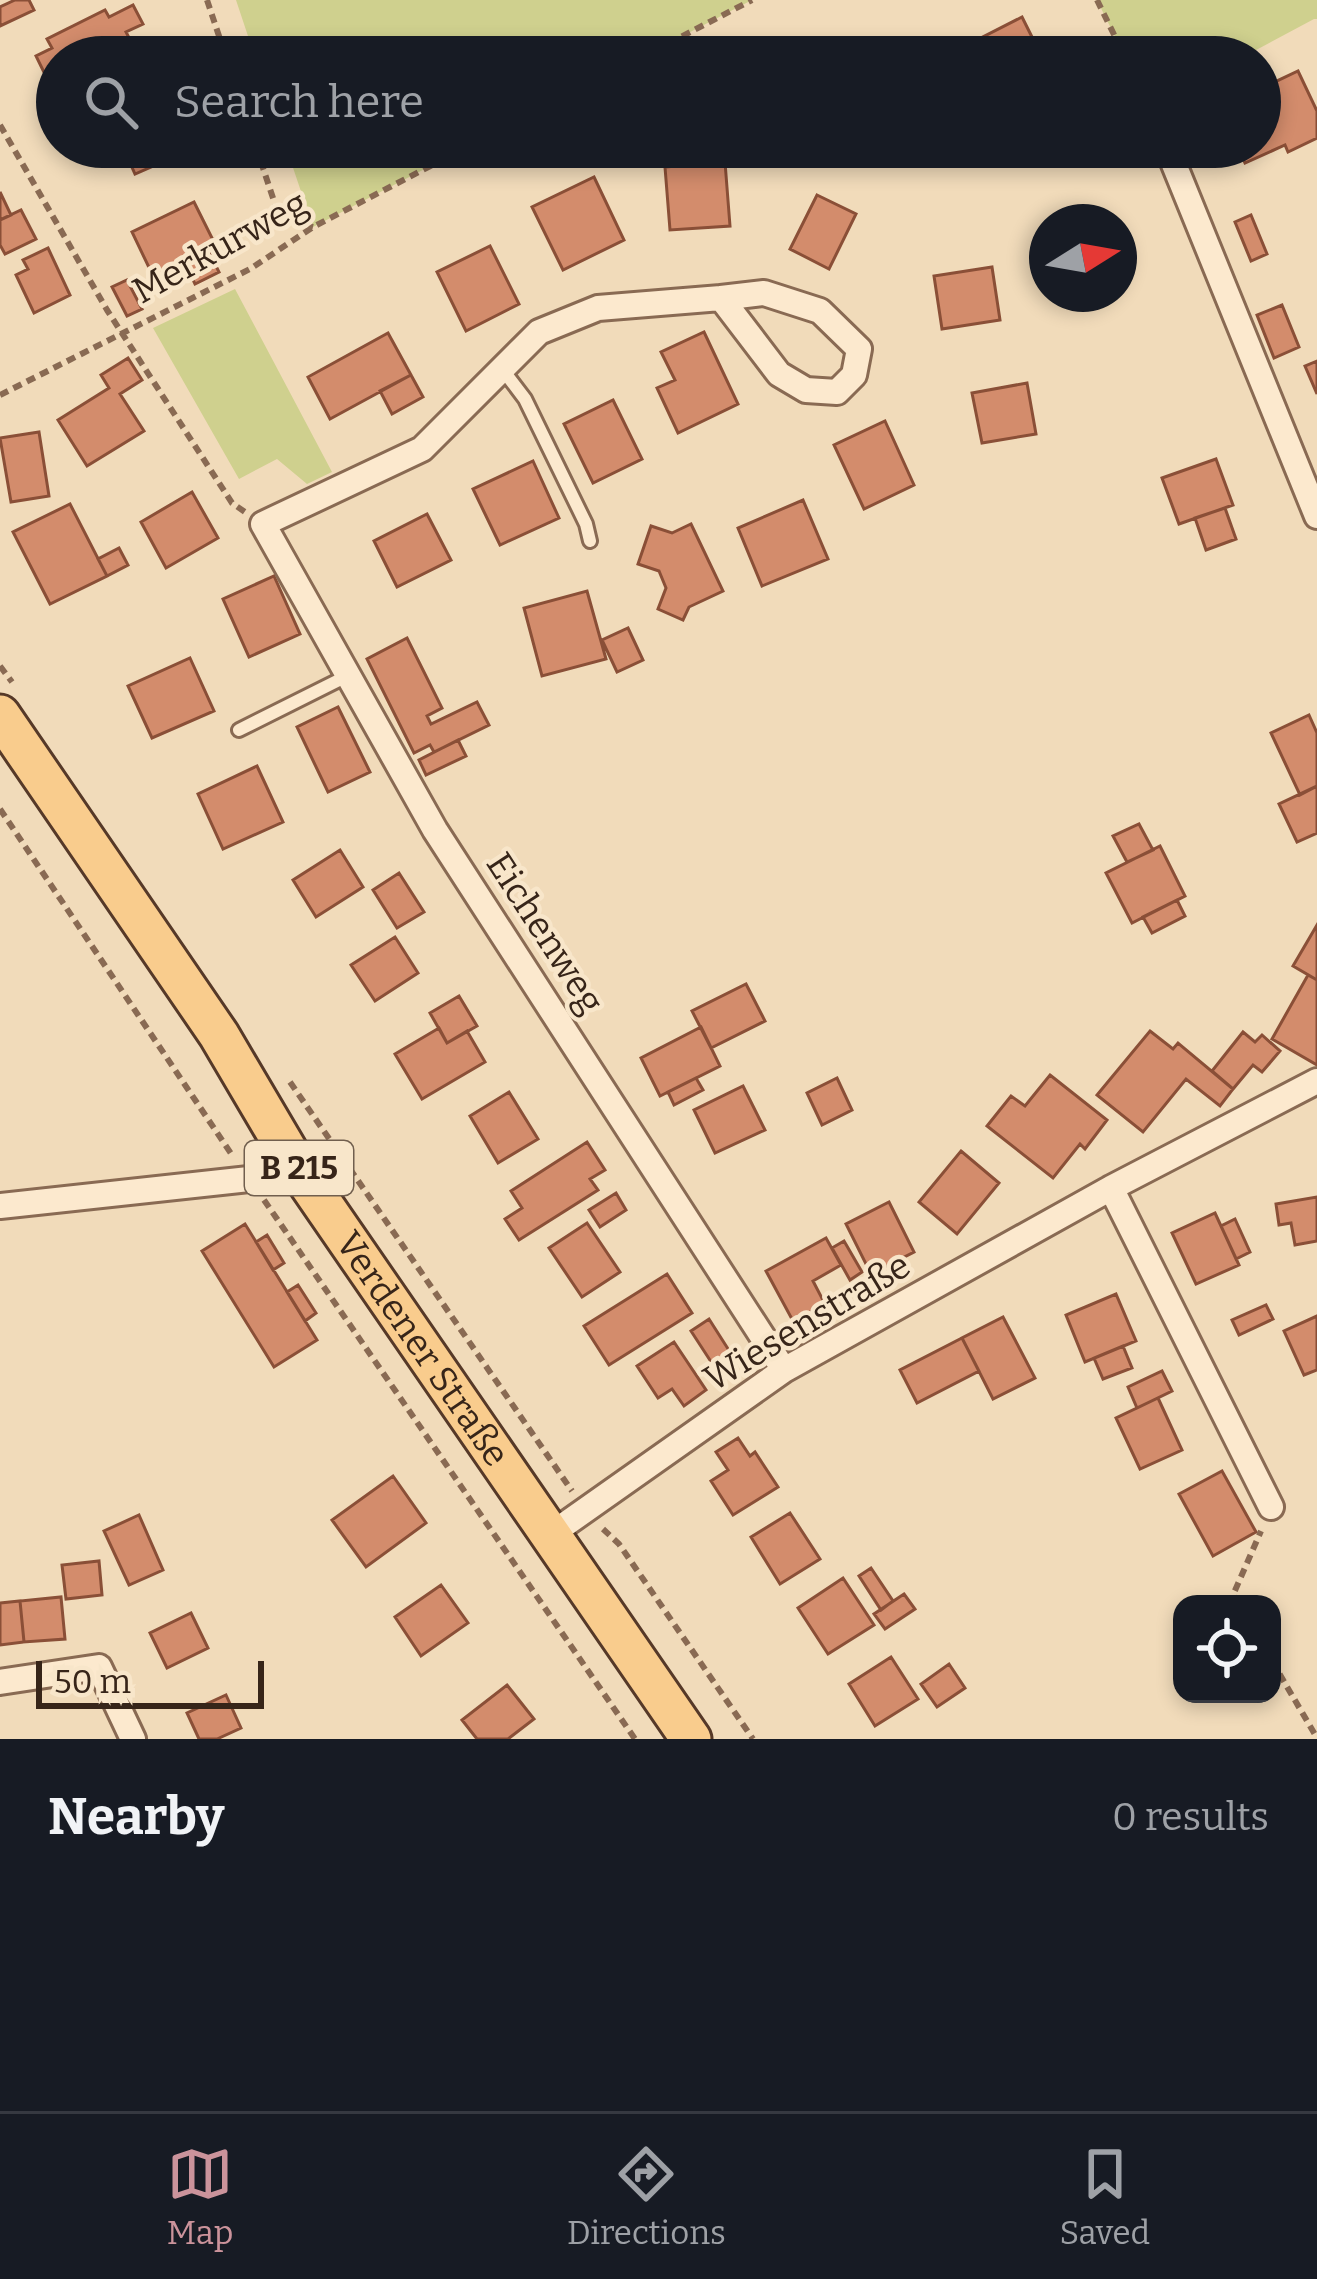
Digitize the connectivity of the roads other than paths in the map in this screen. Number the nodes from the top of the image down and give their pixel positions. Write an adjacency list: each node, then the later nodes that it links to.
1 (1176, 168): 4 (street)
2 (722, 298): 2 (street); 3 (street)
3 (502, 369): 5 (lane); 6 (street, Eichenweg)
4 (1317, 516)
5 (590, 541)
6 (349, 675): 8 (lane); 13 (street, Eichenweg)
7 (0, 715): 10 (main road, Verdener Straße / B 215)
8 (239, 730)
9 (1317, 1081): 11 (street, Wiesenstraße)
10 (296, 1164): 12 (street); 15 (main road, Verdener Straße / B 215)
11 (1111, 1189): 13 (street, Wiesenstraße); 14 (street)
12 (0, 1206)
13 (784, 1370): 15 (street, Wiesenstraße)
14 (1271, 1507)
15 (550, 1535): 18 (main road, Verdener Straße / B 215)
16 (0, 1682): 17 (street)
17 (134, 1739)
18 (691, 1739)

